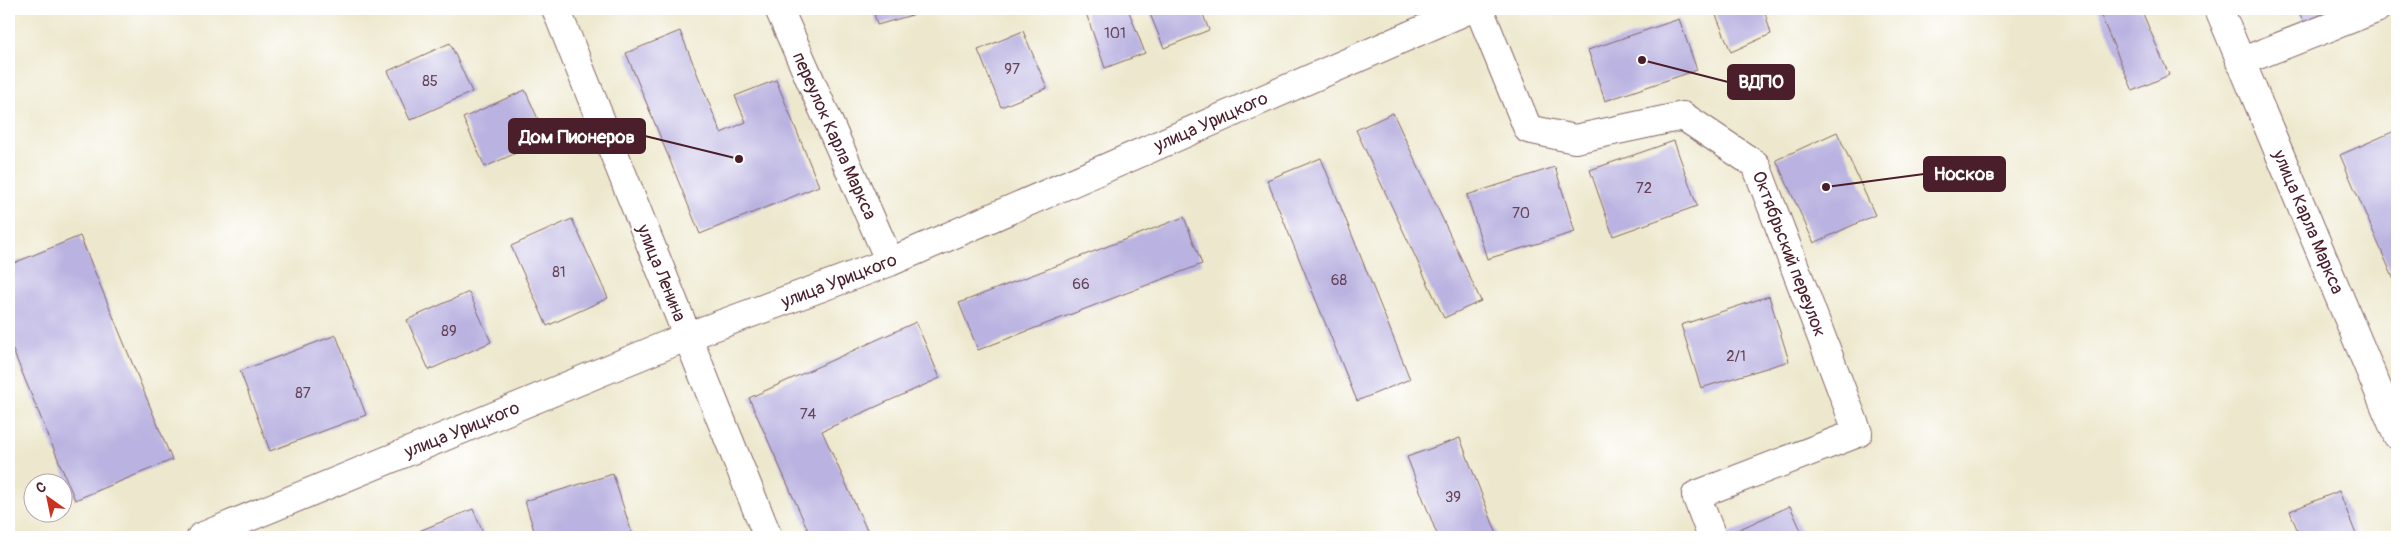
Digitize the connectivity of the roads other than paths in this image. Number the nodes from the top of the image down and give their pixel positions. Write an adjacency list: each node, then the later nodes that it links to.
1 (556, 9): 9 (street, улица Ленина)
2 (779, 9): 8 (street, переулок Карла Маркса)
3 (1470, 9): 8 (street, улица Урицкого)
4 (1479, 9): 13 (street, Октябрьский переулок)
5 (2219, 9): 7 (street, улица Карла Маркса)
6 (2376, 9): 7 (street)
7 (2240, 62): 10 (street, улица Карла Маркса)
8 (890, 262): 9 (street, улица Урицкого)
9 (686, 337): 11 (street, улица Урицкого); 12 (street, улица Ленина)
10 (2397, 435)
11 (201, 537)
12 (768, 537)
13 (1712, 537)

